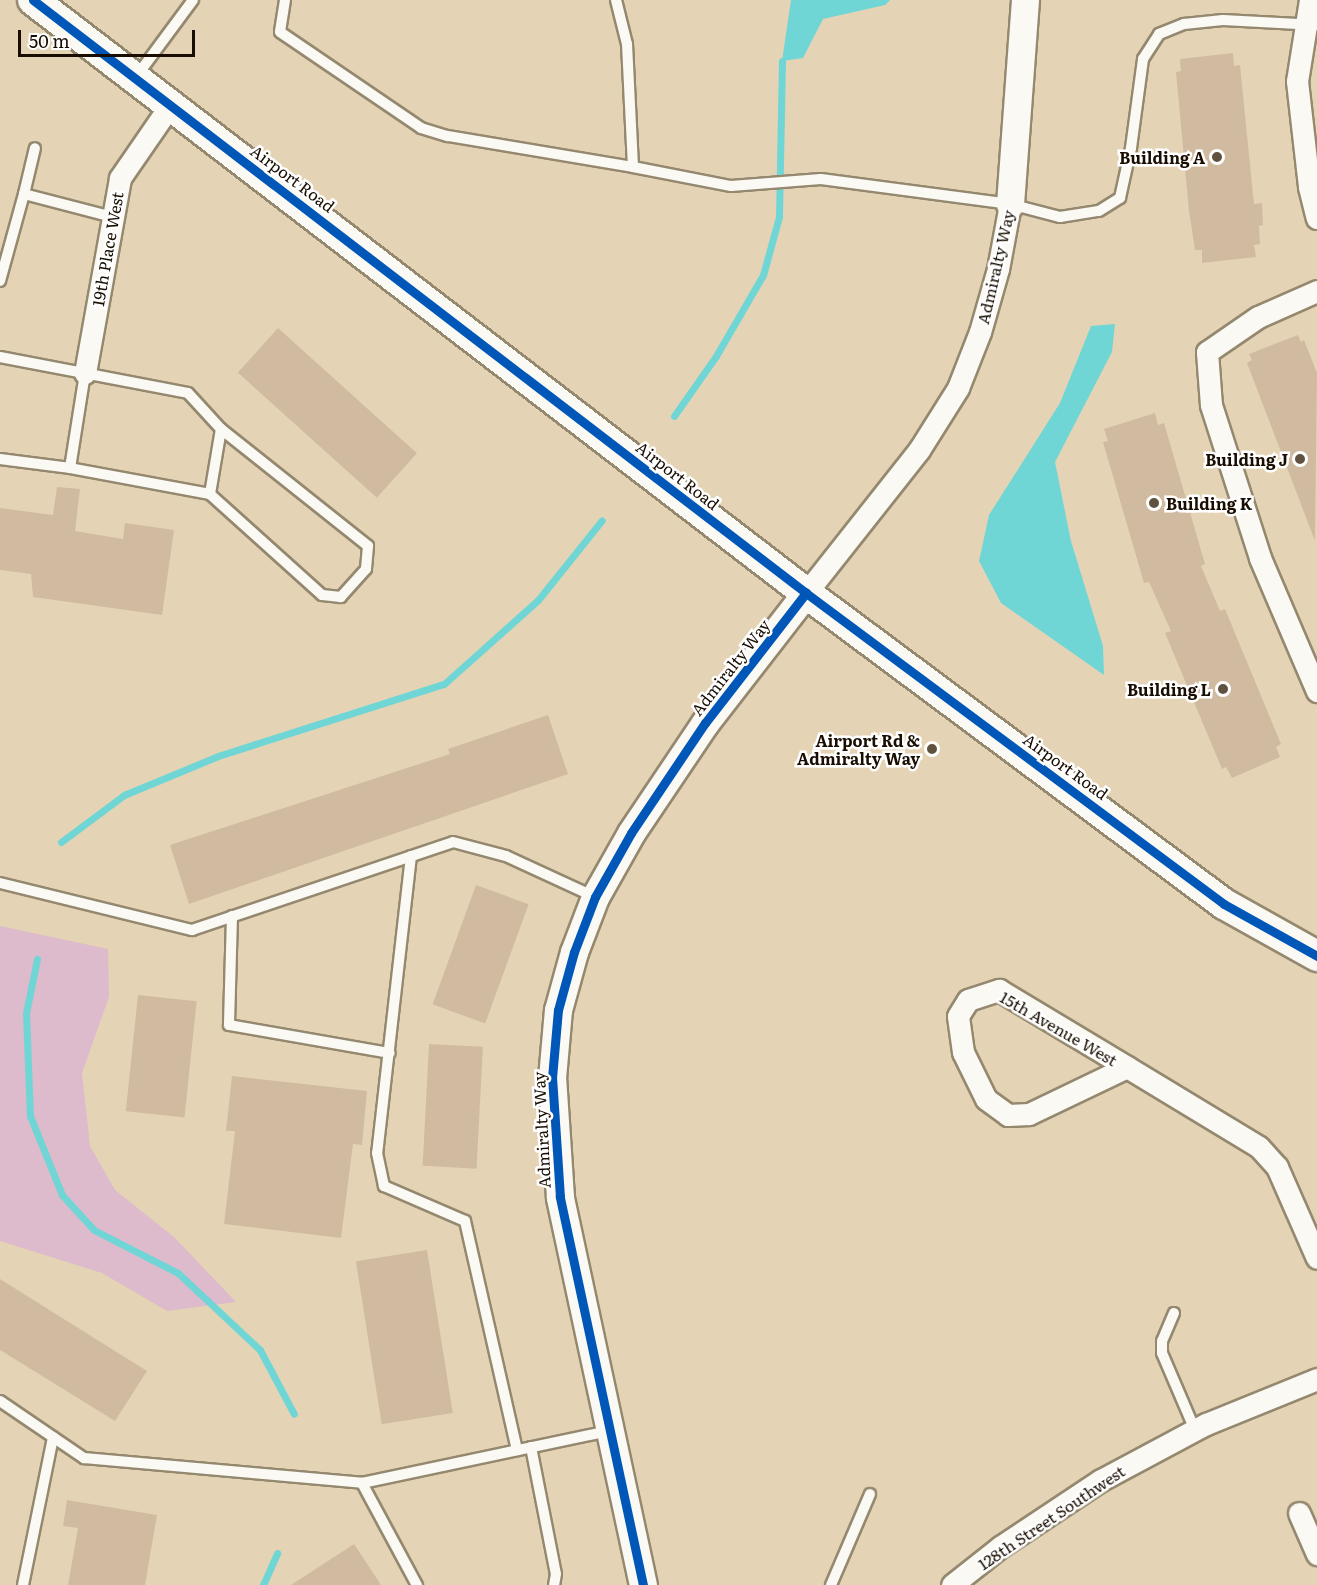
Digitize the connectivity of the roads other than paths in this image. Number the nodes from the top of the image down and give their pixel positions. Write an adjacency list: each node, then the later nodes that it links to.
1 (33, 0): 8 (main road, Airport Road)
2 (193, 0): 8 (lane)
3 (285, 0): 11 (lane)
4 (616, 0): 11 (lane)
5 (1025, 0): 13 (street, Admiralty Way)
6 (1310, 0): 7 (street)
7 (1311, 25): 13 (lane); 15 (street)
8 (136, 77): 9 (main road, Airport Road)
9 (171, 104): 14 (street, 19th Place West); 24 (main road, Airport Road)
10 (35, 148): 12 (lane)
11 (633, 167): 13 (lane)
12 (24, 194): 14 (lane); 16 (lane)
13 (1010, 204): 24 (street, Admiralty Way)
14 (112, 217): 19 (street, 19th Place West)
15 (1317, 218)
16 (0, 281)
17 (1317, 291): 25 (street)
18 (0, 357): 19 (lane)
19 (85, 373): 20 (lane); 22 (lane)
20 (221, 429): 23 (lane); 23 (lane)
21 (0, 459): 22 (lane)
22 (70, 468): 23 (lane)
23 (210, 494)
24 (806, 594): 28 (street, Admiralty Way); 30 (main road, Airport Road)
25 (1317, 691)
26 (411, 856): 28 (lane); 29 (lane); 31 (lane)
27 (0, 882): 29 (lane)
28 (595, 897): 38 (street, Admiralty Way)
29 (232, 916): 31 (lane)
30 (1317, 956)
31 (390, 1053): 41 (lane)
32 (1127, 1067): 32 (street, 15th Avenue West); 33 (street, 15th Avenue West)
33 (1317, 1258)
34 (1174, 1313): 37 (lane)
35 (1317, 1379): 37 (street, 128th Street Southwest)
36 (0, 1401): 39 (lane)
37 (1195, 1430): 51 (street, 128th Street Southwest)
38 (608, 1431): 40 (lane); 49 (street, Admiralty Way)
39 (53, 1437): 42 (lane); 46 (lane)
40 (531, 1447): 41 (lane); 48 (lane)
41 (517, 1450): 42 (lane)
42 (362, 1483): 47 (lane)
43 (870, 1494): 50 (lane)
44 (1299, 1513): 45 (street)
45 (1317, 1554)
46 (23, 1585)
47 (417, 1585)
48 (554, 1585)
49 (643, 1585)
50 (831, 1585)
51 (952, 1585)

